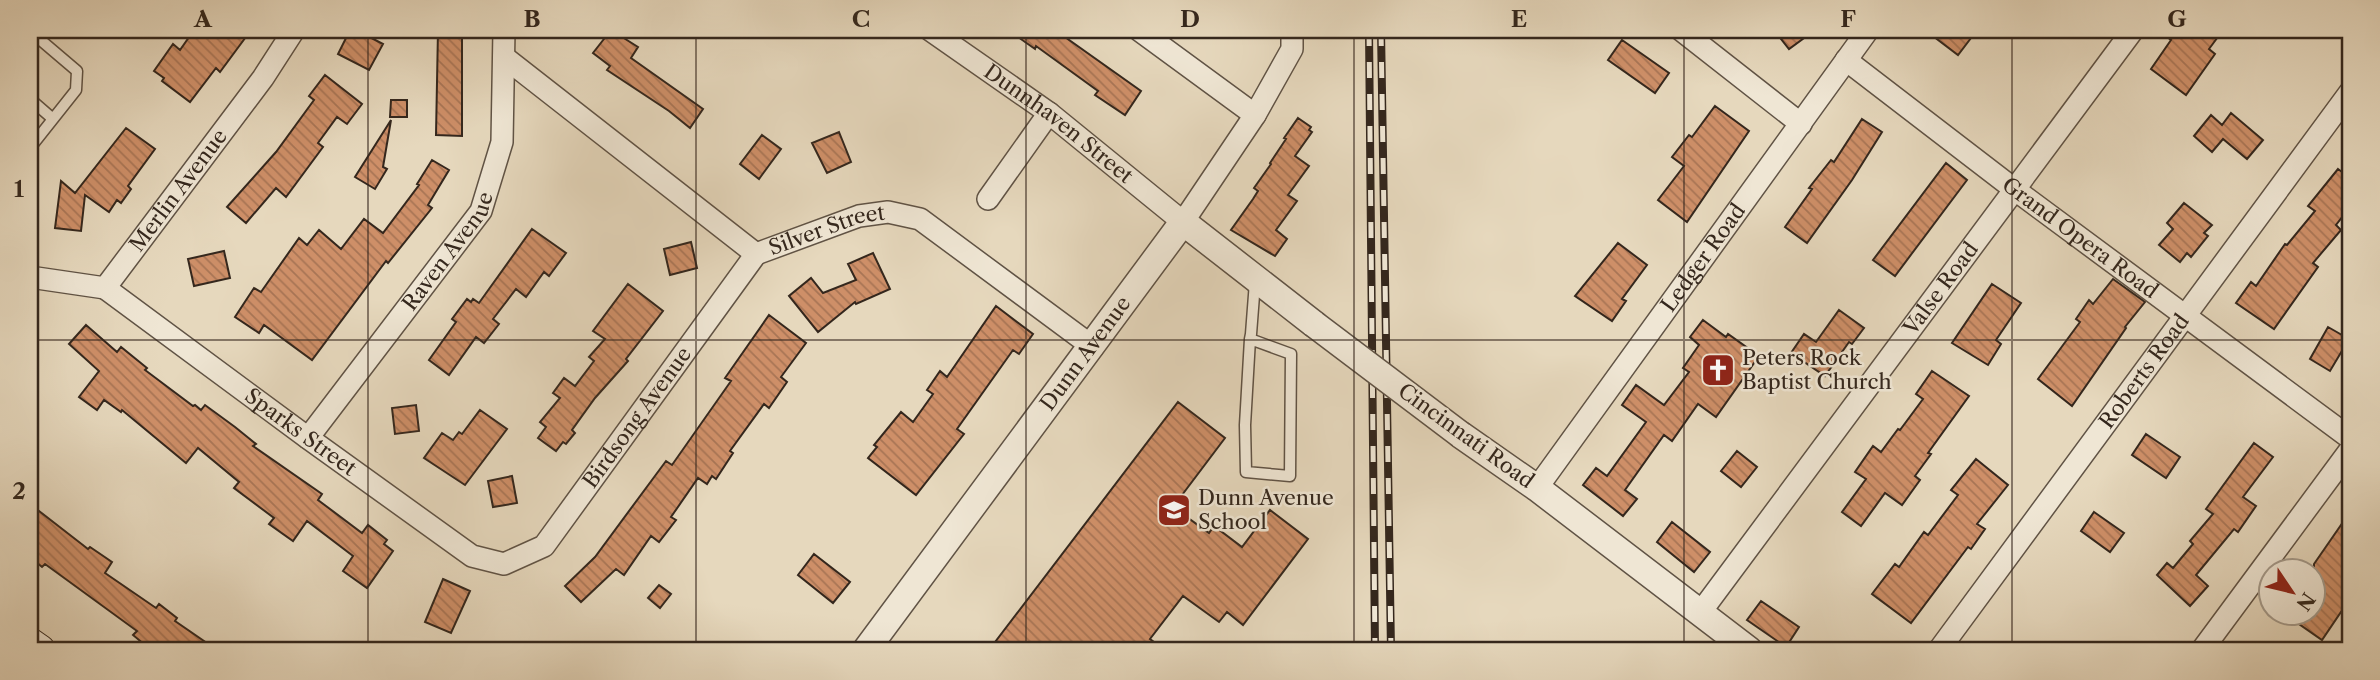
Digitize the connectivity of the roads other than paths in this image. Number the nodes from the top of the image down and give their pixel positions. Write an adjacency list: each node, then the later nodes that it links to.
1 (294, 30): 25 (street, Merlin Avenue)
2 (503, 30): 10 (street, Raven Avenue)
3 (930, 30): 14 (street, Dunnhaven Street)
4 (1139, 30): 15 (street)
5 (1681, 30): 17 (street)
6 (1868, 30): 11 (street, Ledger Road)
7 (2133, 30): 19 (street, Valse Road)
8 (30, 31): 16 (lane)
9 (1292, 40): 15 (street, Dunn Avenue)
10 (504, 58): 22 (street, Silver Street); 29 (street, Raven Avenue)
11 (1846, 60): 17 (street, Ledger Road); 19 (street, Grand Opera Road)
12 (2350, 92): 26 (street, Roberts Road)
13 (30, 99): 16 (lane)
14 (1049, 113): 20 (street); 21 (street, Dunnhaven Street)
15 (1255, 115): 21 (street, Dunn Avenue)
16 (53, 119): 18 (lane)
17 (1801, 124): 32 (street, Ledger Road)
18 (30, 148)
19 (2014, 189): 26 (street, Grand Opera Road); 34 (street, Valse Road)
20 (988, 199)
21 (1183, 222): 24 (street, Cincinnati Road); 28 (street, Dunn Avenue)
22 (756, 254): 28 (street, Silver Street); 33 (street, Birdsong Avenue)
23 (30, 277): 25 (street)
24 (1255, 279): 27 (lane); 32 (street, Cincinnati Road, bridge)
25 (105, 288): 29 (street, Sparks Street)
26 (2183, 316): 30 (street, Grand Opera Road); 39 (street, Roberts Road)
27 (1250, 339): 27 (lane)
28 (1093, 347): 37 (street, Dunn Avenue)
29 (308, 438): 33 (street, Sparks Street)
30 (2350, 438)
31 (2350, 450): 40 (street)
32 (1537, 488): 34 (street, Cincinnati Road)
33 (504, 565)
34 (1700, 614): 38 (street, Cincinnati Road)
35 (30, 643): 36 (main road)
36 (40, 650)
37 (866, 650)
38 (1749, 650)
39 (1939, 650)
40 (2202, 650)

